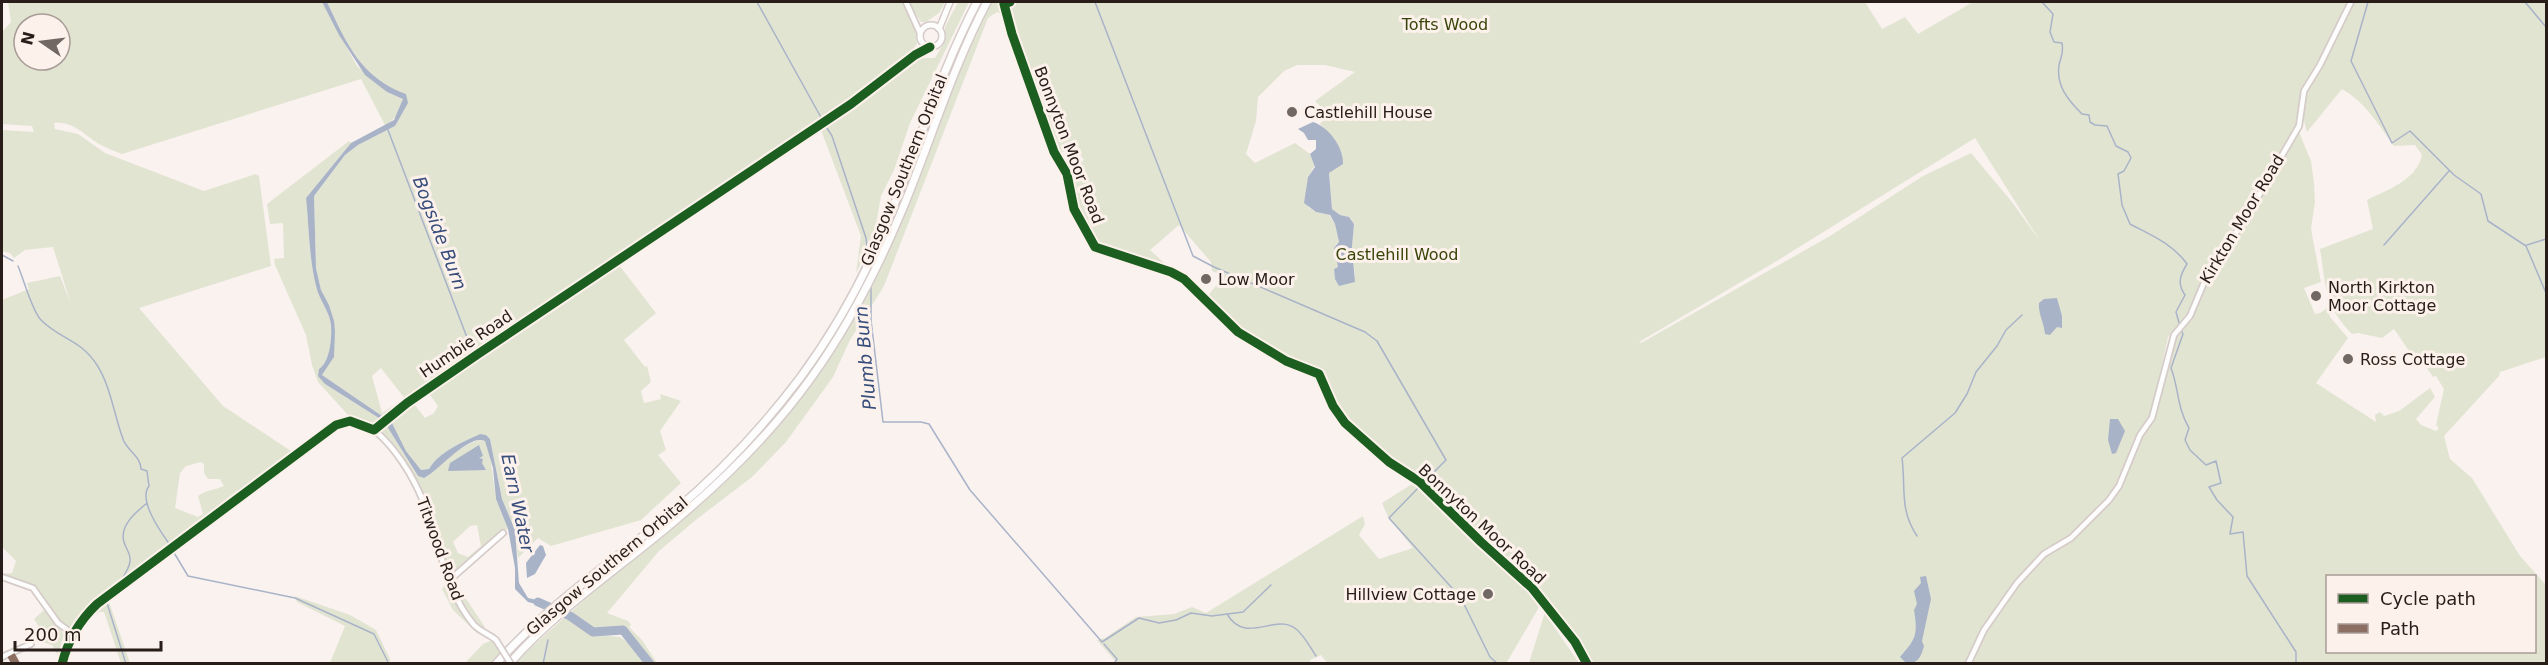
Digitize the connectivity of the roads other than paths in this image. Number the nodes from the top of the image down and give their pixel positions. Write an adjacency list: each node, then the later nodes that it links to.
1 (906, 2): 9 (street)
2 (950, 2): 7 (street)
3 (977, 2): 22 (highway, Glasgow Southern Orbital)
4 (987, 2): 23 (highway, Glasgow Southern Orbital)
5 (1010, 2): 24 (street, Bonnyton Moor Road)
6 (2350, 2): 25 (street, Kirkton Moor Road)
7 (943, 15): 8 (street); 9 (street)
8 (939, 28): 9 (street); 10 (street)
9 (924, 31): 10 (street); 11 (street)
10 (930, 47): 11 (street, Humbie Road)
11 (915, 55): 12 (street, Humbie Road)
12 (374, 430): 15 (street, Titwood Road); 16 (street)
13 (503, 533): 15 (street)
14 (2, 577): 16 (street)
15 (448, 579): 23 (street, Titwood Road, bridge)
16 (73, 634): 21 (street)
17 (31, 644): 18 (street)
18 (12, 654): 19 (street); 20 (street)
19 (2, 657)
20 (16, 663)
21 (62, 663)
22 (496, 663)
23 (510, 663)
24 (1587, 663)
25 (1968, 663)

